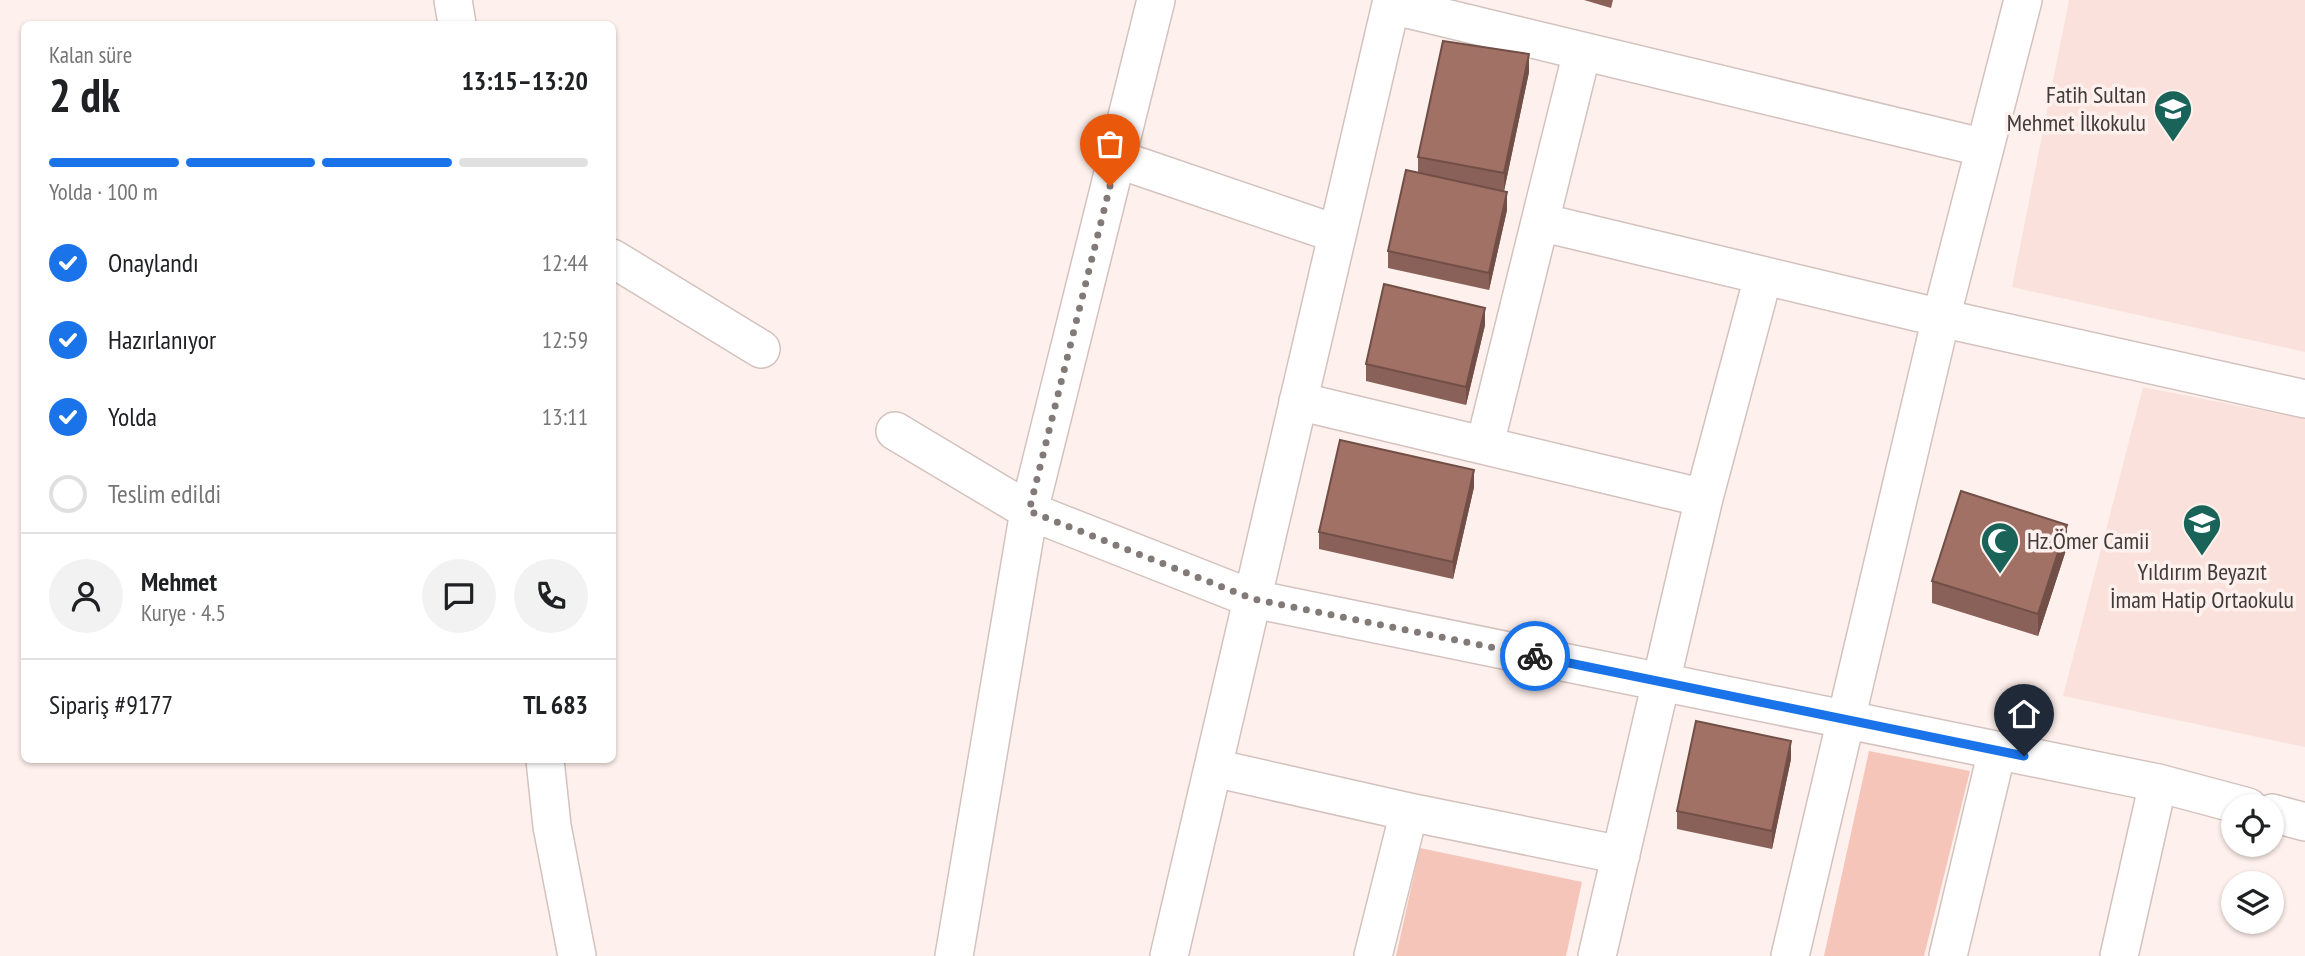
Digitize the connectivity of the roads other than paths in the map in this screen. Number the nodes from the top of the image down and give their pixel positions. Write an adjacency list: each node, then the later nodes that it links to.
1 (453, 0): 5 (street)
2 (1156, 0): 8 (street)
3 (2023, 0): 7 (street)
4 (1391, 3): 6 (street); 10 (street)
5 (456, 21)
6 (1582, 52): 7 (street); 9 (street)
7 (1985, 148): 13 (street)
8 (1117, 159): 10 (street); 20 (street)
9 (1540, 222): 12 (street); 18 (street)
10 (1337, 234): 16 (street)
11 (616, 260): 14 (street)
12 (1763, 277): 13 (street); 19 (street)
13 (1941, 318): 15 (street); 23 (street)
14 (761, 349)
15 (2305, 399)
16 (1298, 401): 18 (street); 21 (street)
17 (895, 431): 20 (street)
18 (1485, 444): 19 (street)
19 (1704, 498): 22 (street)
20 (1029, 511): 21 (street); 34 (street)
21 (1253, 599): 22 (street); 26 (street)
22 (1659, 682): 23 (street); 32 (street)
23 (1845, 721): 24 (street); 38 (street)
24 (1997, 751): 27 (street); 39 (street)
25 (545, 763): 33 (street)
26 (1214, 768): 29 (street); 35 (street)
27 (2158, 783): 28 (street); 40 (street)
28 (2221, 800)
29 (1409, 812): 32 (street); 36 (street)
30 (2284, 816): 31 (street)
31 (2305, 822)
32 (1620, 855): 37 (street)
33 (577, 956)
34 (954, 956)
35 (1169, 956)
36 (1373, 956)
37 (1597, 956)
38 (1790, 956)
39 (1948, 956)
40 (2119, 956)

